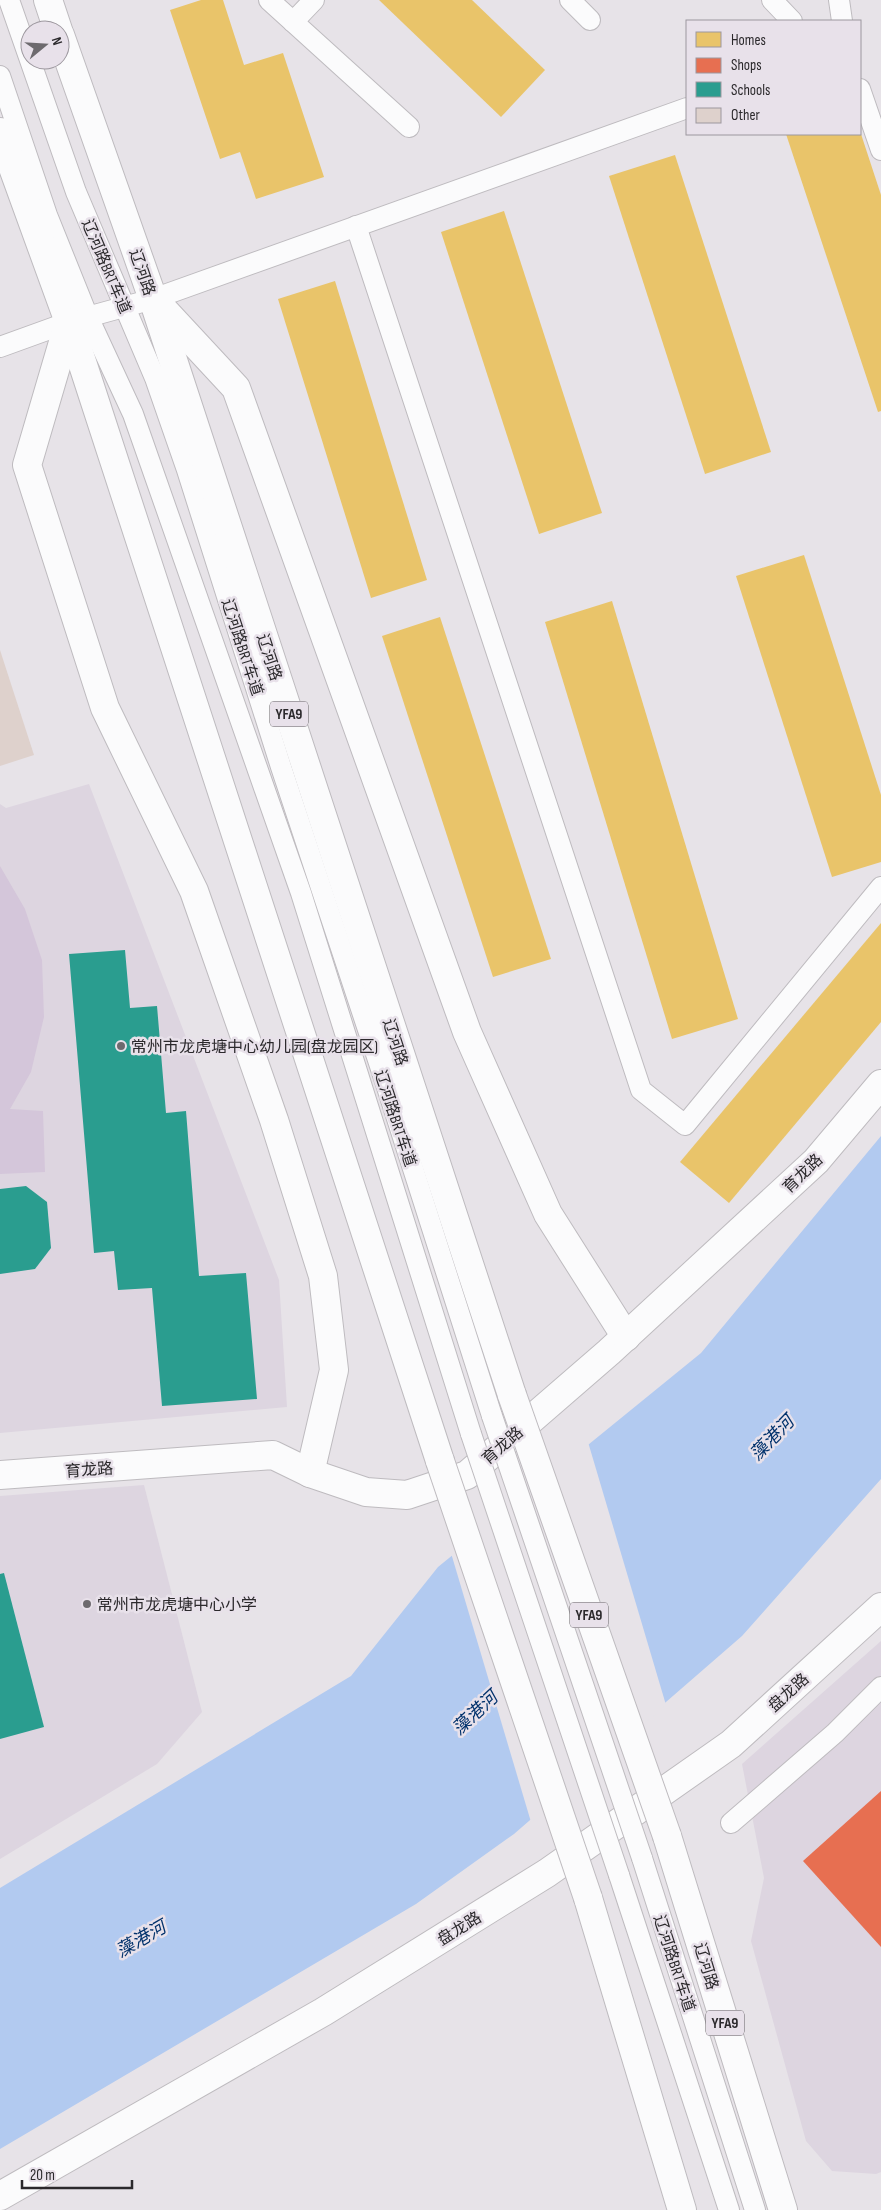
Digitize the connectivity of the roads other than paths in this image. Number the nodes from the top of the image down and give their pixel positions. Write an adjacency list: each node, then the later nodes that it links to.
1 (8, 0): 22 (lane, 辽河路BRT车道)
2 (48, 0): 8 (main road)
3 (269, 0): 12 (lane)
4 (314, 0): 12 (lane)
5 (570, 0): 9 (lane)
6 (772, 0): 10 (lane)
7 (839, 0): 11 (lane)
8 (55, 20)
9 (590, 20)
10 (791, 20)
11 (842, 20)
12 (293, 22): 17 (lane)
13 (70, 63): 21 (main road, 辽河路 / YFA9)
14 (0, 76): 23 (lane, 辽河路BRT车道)
15 (861, 92): 19 (lane)
16 (686, 108): 20 (lane)
17 (409, 127)
18 (0, 132): 23 (main road)
19 (881, 150)
20 (356, 226): 21 (lane); 25 (lane)
21 (153, 299): 22 (lane); 27 (main road); 37 (main road, 辽河路 / YFA9, bridge)
22 (124, 307): 23 (lane); 36 (lane, 辽河路BRT车道, bridge)
23 (79, 320): 24 (lane); 28 (main road); 34 (main road, bridge); 35 (lane, 辽河路BRT车道, bridge)
24 (0, 347)
25 (881, 887)
26 (881, 1084): 27 (main road, 育龙路)
27 (626, 1337): 28 (main road, 育龙路)
28 (310, 1473): 29 (main road, 育龙路)
29 (0, 1475)
30 (881, 1607): 33 (main road, 盘龙路)
31 (881, 1687): 32 (lane)
32 (731, 1823)
33 (0, 2196)
34 (682, 2210)
35 (729, 2210)
36 (755, 2210)
37 (783, 2210)

